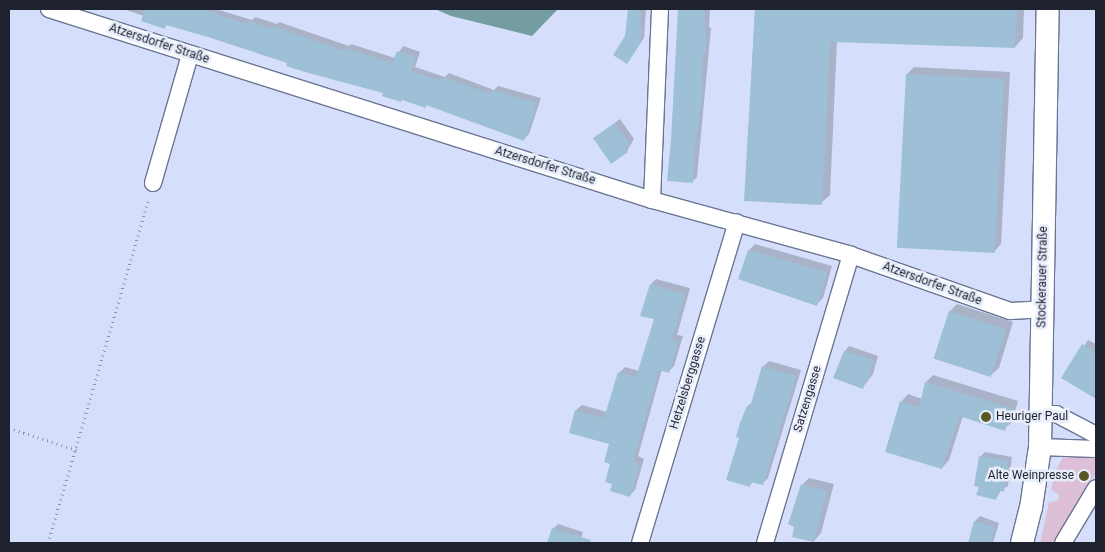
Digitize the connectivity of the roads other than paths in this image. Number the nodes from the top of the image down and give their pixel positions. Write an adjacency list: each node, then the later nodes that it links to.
1 (49, 9): 4 (street, Atzersdorfer Straße)
2 (660, 9): 6 (street)
3 (1048, 9): 9 (street, Stockerauer Straße)
4 (190, 55): 5 (street); 6 (street, Atzersdorfer Straße)
5 (153, 183)
6 (652, 200): 7 (street, Atzersdorfer Straße)
7 (737, 222): 8 (street, Atzersdorfer Straße); 15 (street, Hetzelsberggasse)
8 (851, 255): 9 (street, Atzersdorfer Straße); 16 (street, Satzengasse)
9 (1043, 310): 10 (street, Stockerauer Straße)
10 (1040, 414): 11 (street); 12 (street, Stockerauer Straße)
11 (1096, 435)
12 (1040, 447): 13 (street); 17 (street, Stockerauer Straße)
13 (1096, 449)
14 (1096, 488): 18 (street)
15 (640, 543)
16 (765, 543)
17 (1022, 543)
18 (1063, 543)

